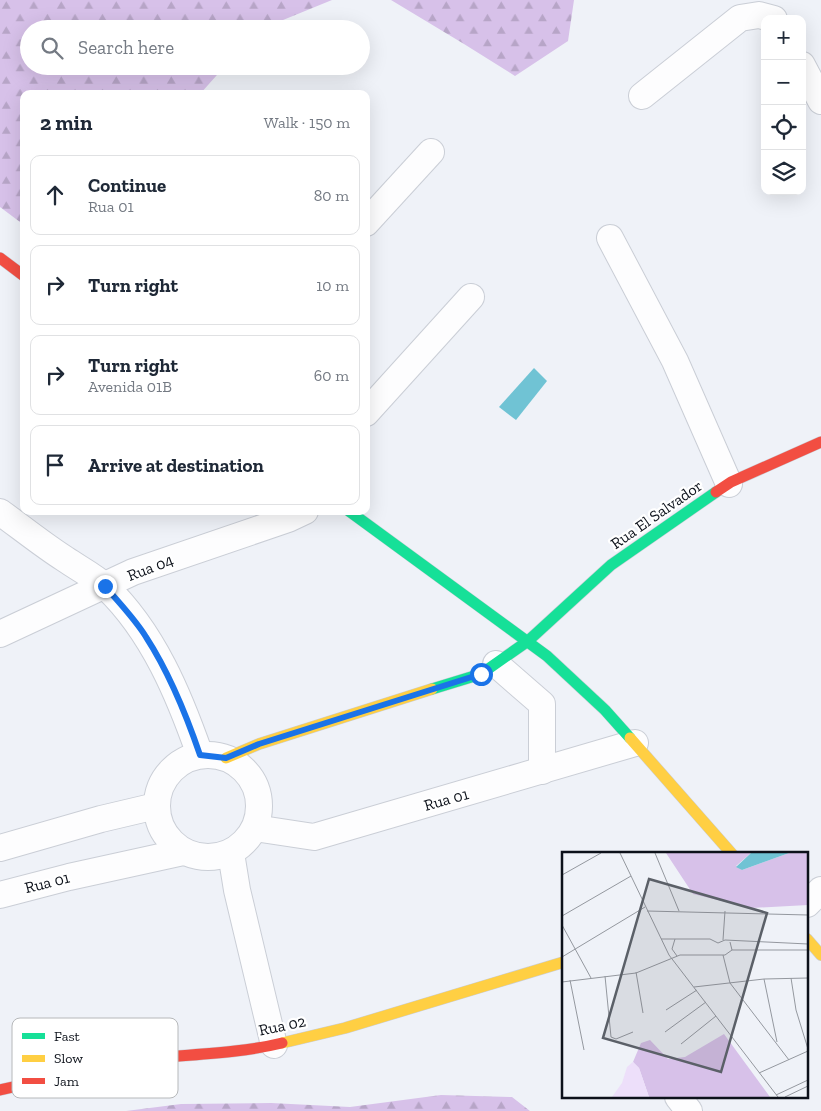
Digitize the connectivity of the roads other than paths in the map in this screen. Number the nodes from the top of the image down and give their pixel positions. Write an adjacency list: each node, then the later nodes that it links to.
1 (761, 16): 3 (street)
2 (806, 73): 4 (street)
3 (642, 96)
4 (821, 101)
5 (431, 152): 6 (street)
6 (370, 219)
7 (610, 238): 13 (street)
8 (0, 258): 9 (street)
9 (20, 273)
10 (471, 297): 11 (street)
11 (370, 409)
12 (821, 442): 13 (street, Rua El Salvador)
13 (729, 484): 19 (street, Rua El Salvador)
14 (0, 512): 17 (street)
15 (296, 515): 17 (street, Rua 04)
16 (354, 515): 19 (street)
17 (105, 586): 18 (street, Rua 04); 22 (street)
18 (0, 634)
19 (528, 642): 20 (street); 21 (street)
20 (496, 664): 23 (street); 24 (street)
21 (634, 743): 24 (street, Rua 01); 30 (street)
22 (200, 755): 23 (street); 25 (street)
23 (226, 758): 26 (street)
24 (542, 770): 26 (street, Rua 01)
25 (156, 806): 27 (street); 28 (street)
26 (255, 828): 29 (street)
27 (0, 848)
28 (183, 852): 29 (street); 32 (street, Rua 01)
29 (231, 852): 37 (street)
30 (730, 852)
31 (821, 890): 33 (street)
32 (0, 895)
33 (808, 903)
34 (808, 940): 35 (street)
35 (821, 955)
36 (562, 963): 37 (street, Rua 02)
37 (274, 1045): 38 (street, Rua 02)
38 (178, 1057)
39 (679, 1098): 40 (street)
40 (689, 1111)

